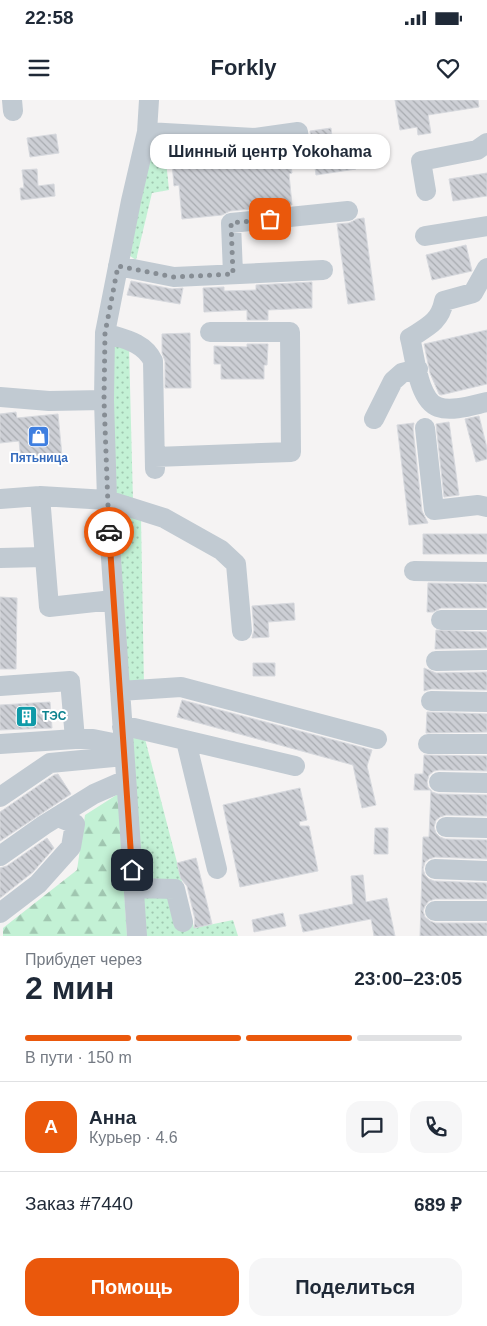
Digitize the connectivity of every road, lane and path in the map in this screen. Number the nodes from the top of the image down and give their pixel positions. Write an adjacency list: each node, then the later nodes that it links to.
1 (148, 100): 2 (street)
2 (147, 132): 4 (street); 9 (street)
3 (487, 142): 5 (street)
4 (302, 158)
5 (426, 191)
6 (348, 211): 12 (street)
7 (487, 226): 8 (street)
8 (425, 236)
9 (118, 266): 12 (street); 14 (street)
10 (487, 268): 15 (street)
11 (324, 270): 12 (street)
12 (233, 274)
13 (210, 332): 14 (street)
14 (105, 333): 17 (street)
15 (418, 369): 18 (street); 19 (street)
16 (0, 397): 17 (street)
17 (104, 400): 23 (street)
18 (487, 402)
19 (374, 419)
20 (425, 428): 24 (street)
21 (40, 496): 22 (street); 23 (street); 25 (street)
22 (0, 499)
23 (107, 500): 29 (street); 32 (street)
24 (487, 506)
25 (44, 557): 26 (street); 29 (street)
26 (0, 558)
27 (414, 571): 28 (street)
28 (487, 572)
29 (114, 600): 36 (street)
30 (441, 620): 31 (street)
31 (487, 620)
32 (242, 631)
33 (487, 660): 34 (street)
34 (436, 661)
35 (0, 686): 39 (street)
36 (120, 691): 40 (street); 42 (street)
37 (431, 701): 38 (street)
38 (487, 702)
39 (75, 739): 42 (street); 43 (street)
40 (377, 739)
41 (186, 741): 42 (street); 46 (street); 55 (street)
42 (123, 743): 47 (street); 50 (street)
43 (0, 744)
44 (428, 744): 45 (street)
45 (487, 744)
46 (295, 766)
47 (126, 780): 51 (street); 58 (street)
48 (439, 782): 49 (street)
49 (487, 783)
50 (0, 797)
51 (58, 817): 54 (street); 61 (street)
52 (446, 827): 53 (street)
53 (487, 828)
54 (0, 856)
55 (217, 869)
56 (435, 869): 57 (street)
57 (487, 870)
58 (134, 888): 62 (street); 63 (street)
59 (435, 910): 60 (street)
60 (487, 912)
61 (0, 913)
62 (183, 922)
63 (137, 936)

